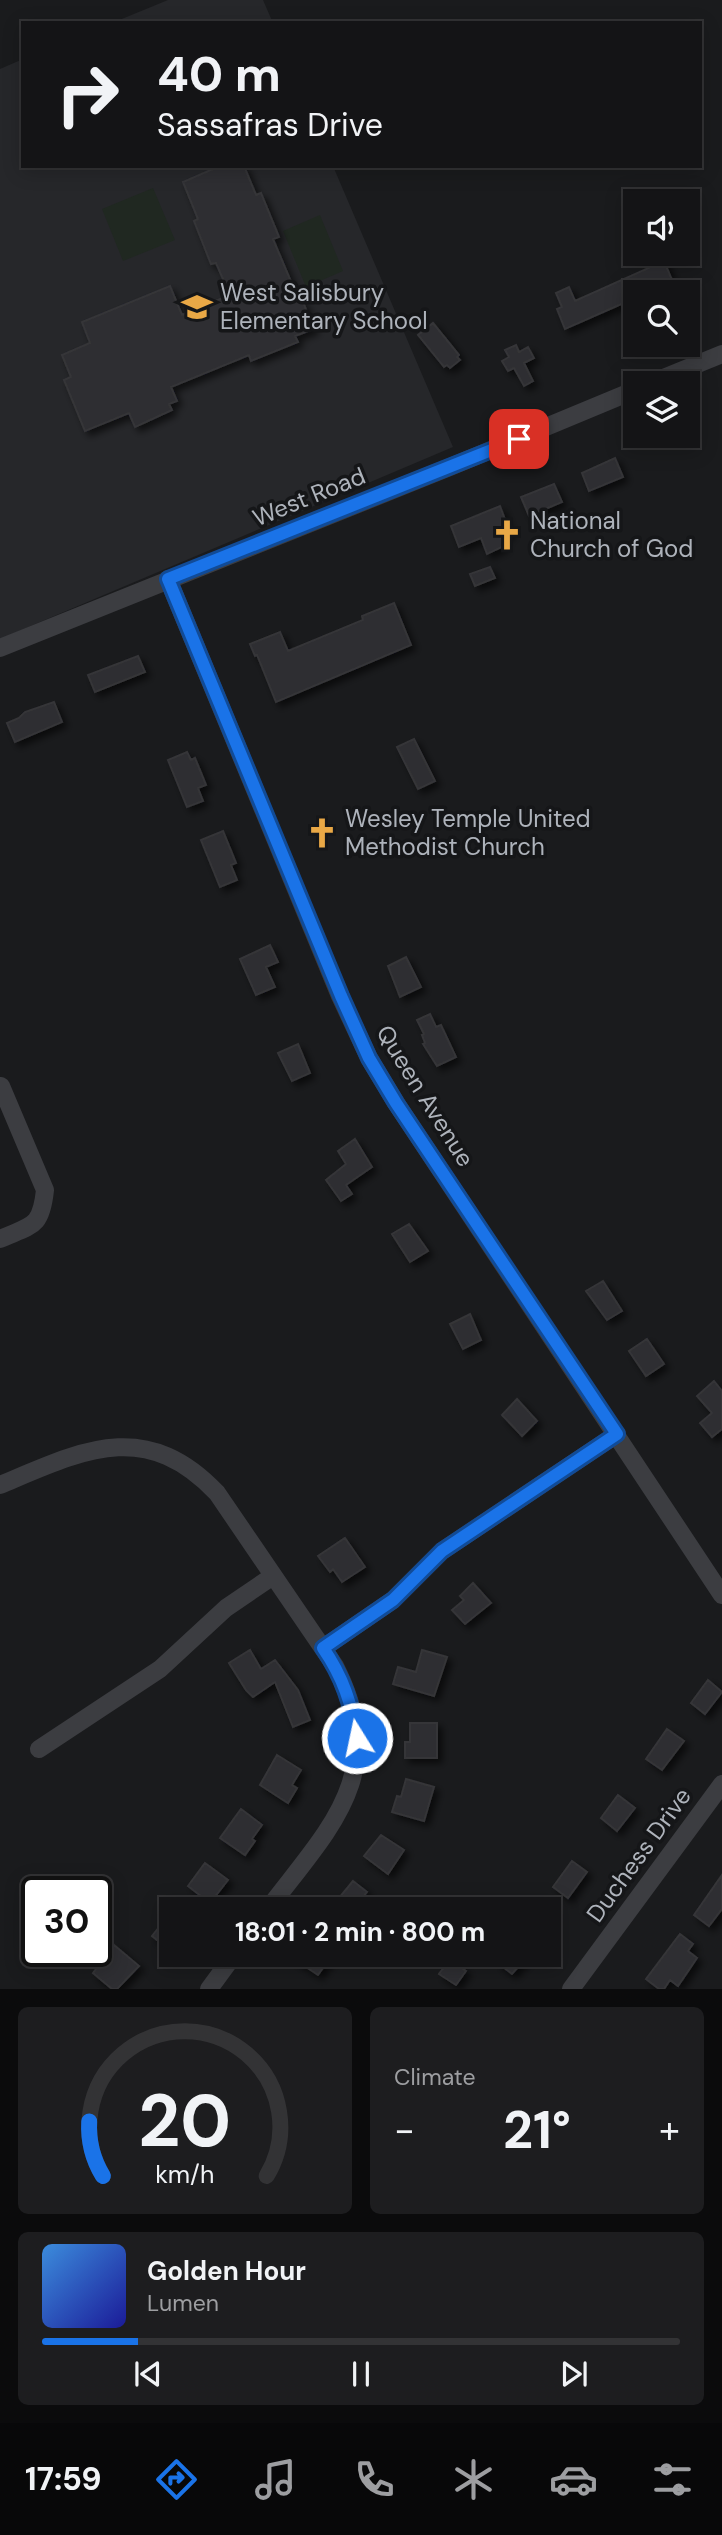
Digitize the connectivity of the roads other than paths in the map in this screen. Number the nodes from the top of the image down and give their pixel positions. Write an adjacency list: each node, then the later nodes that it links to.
1 (722, 354): 2 (street)
2 (680, 371)
3 (623, 395): 4 (street, West Road)
4 (168, 579): 5 (street, West Road); 8 (street, Queen Avenue)
5 (0, 648)
6 (0, 1085): 7 (street)
7 (0, 1239)
8 (617, 1434): 11 (street, Queen Avenue); 12 (street)
9 (0, 1485): 10 (street)
10 (273, 1576): 12 (street); 13 (street)
11 (722, 1595)
12 (323, 1648): 15 (street)
13 (39, 1749)
14 (722, 1784): 18 (street, Duchess Drive)
15 (277, 1897)
16 (225, 1967): 17 (street)
17 (209, 1989)
18 (571, 1989)

